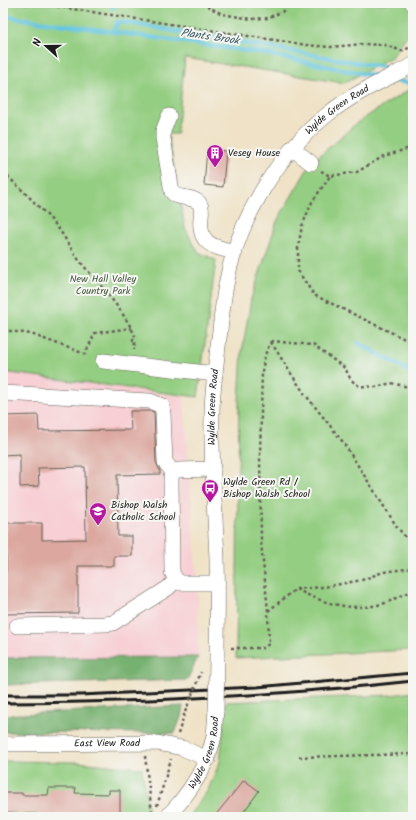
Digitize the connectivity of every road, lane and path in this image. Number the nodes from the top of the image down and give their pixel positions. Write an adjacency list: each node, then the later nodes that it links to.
1 (33, 3): 4 (path)
2 (202, 3): 3 (path)
3 (290, 3)
4 (413, 46)
5 (411, 66): 8 (street, Wylde Green Road)
6 (169, 116): 11 (street)
7 (413, 147): 15 (path)
8 (292, 148): 9 (street); 11 (street, Wylde Green Road)
9 (311, 164)
10 (3, 172): 12 (path)
11 (235, 252): 18 (street, Wylde Green Road)
12 (131, 328): 13 (path); 17 (path)
13 (3, 330)
14 (271, 341): 19 (path); 23 (path); 29 (path)
15 (413, 343)
16 (103, 361): 17 (street)
17 (131, 364): 18 (street)
18 (215, 374): 21 (street, Wylde Green Road)
19 (413, 388)
20 (3, 393): 22 (street)
21 (213, 469): 22 (street); 26 (street, Wylde Green Road)
22 (173, 472): 25 (street)
23 (413, 546)
24 (413, 568): 27 (path)
25 (176, 580): 26 (street); 30 (street)
26 (217, 583): 39 (street, Wylde Green Road, bridge)
27 (296, 589): 28 (path); 29 (path)
28 (413, 591)
29 (268, 611): 31 (path)
30 (17, 626)
31 (229, 648)
32 (202, 669): 33 (path, bridge)
33 (185, 712)
34 (3, 744): 39 (street, East View Road)
35 (150, 754): 40 (path)
36 (413, 754): 38 (path)
37 (166, 755): 40 (path)
38 (299, 756)
39 (208, 759): 40 (street, Wylde Green Road)
40 (157, 817)

